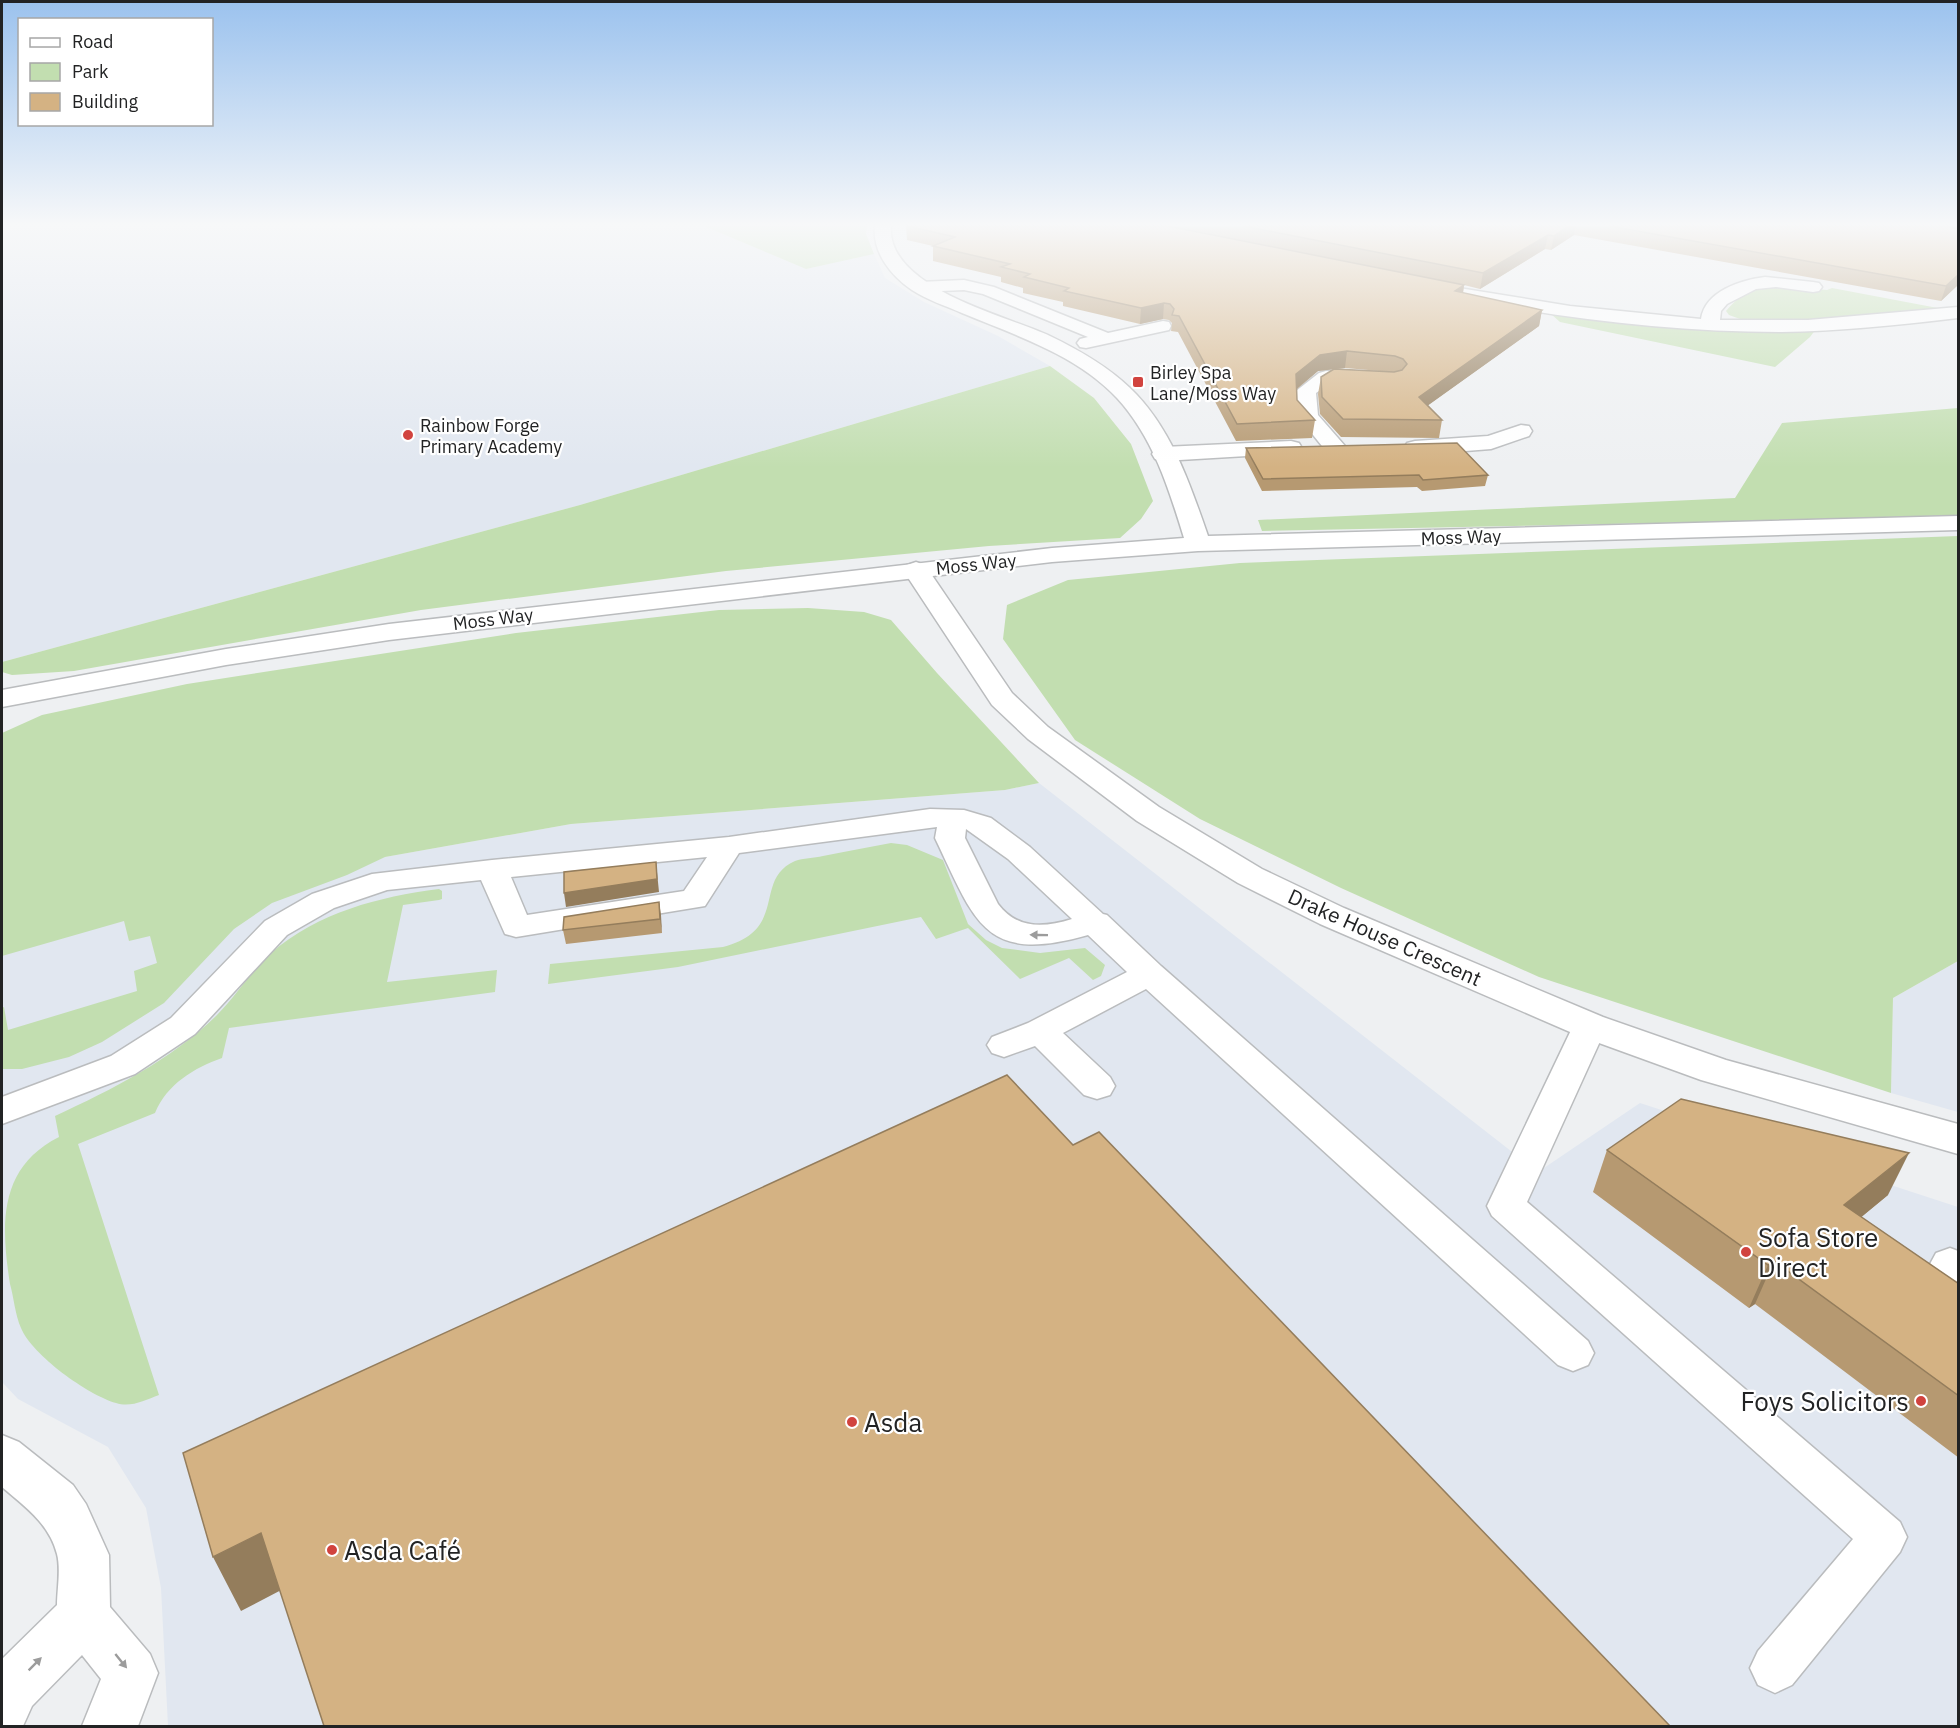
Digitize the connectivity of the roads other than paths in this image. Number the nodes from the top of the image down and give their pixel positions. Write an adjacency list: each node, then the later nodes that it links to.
1 (964, 307): 9 (street)
2 (1029, 307): 8 (lane)
3 (1537, 307): 6 (street)
4 (1715, 307): 6 (street)
5 (1959, 312): 6 (street)
6 (1712, 325)
7 (1162, 326): 8 (lane)
8 (1105, 338): 9 (lane)
9 (1059, 349): 13 (street)
10 (1381, 379): 13 (street)
11 (1521, 431): 12 (street)
12 (1390, 448)
13 (1163, 454): 15 (street)
14 (1959, 523): 15 (street, Moss Way)
15 (1198, 544): 16 (street, Moss Way)
16 (916, 570): 17 (street, Moss Way); 23 (street, Drake House Crescent)
17 (2, 699)
18 (953, 818): 19 (lane); 21 (lane); 21 (lane, one-way to 18)
19 (729, 846): 20 (lane); 20 (lane)
20 (492, 869): 27 (lane)
21 (1096, 922): 22 (lane)
22 (1149, 974): 24 (lane); 29 (lane)
23 (1590, 1026): 28 (street, Drake House Crescent); 32 (lane)
24 (1040, 1031): 25 (lane); 26 (lane)
25 (1004, 1045)
26 (1097, 1086)
27 (2, 1111)
28 (1959, 1139)
29 (1573, 1353)
30 (2, 1457): 31 (street)
31 (84, 1616): 33 (street, one-way to 31); 34 (street, one-way to 34)
32 (1775, 1668)
33 (2, 1711)
34 (110, 1726)

